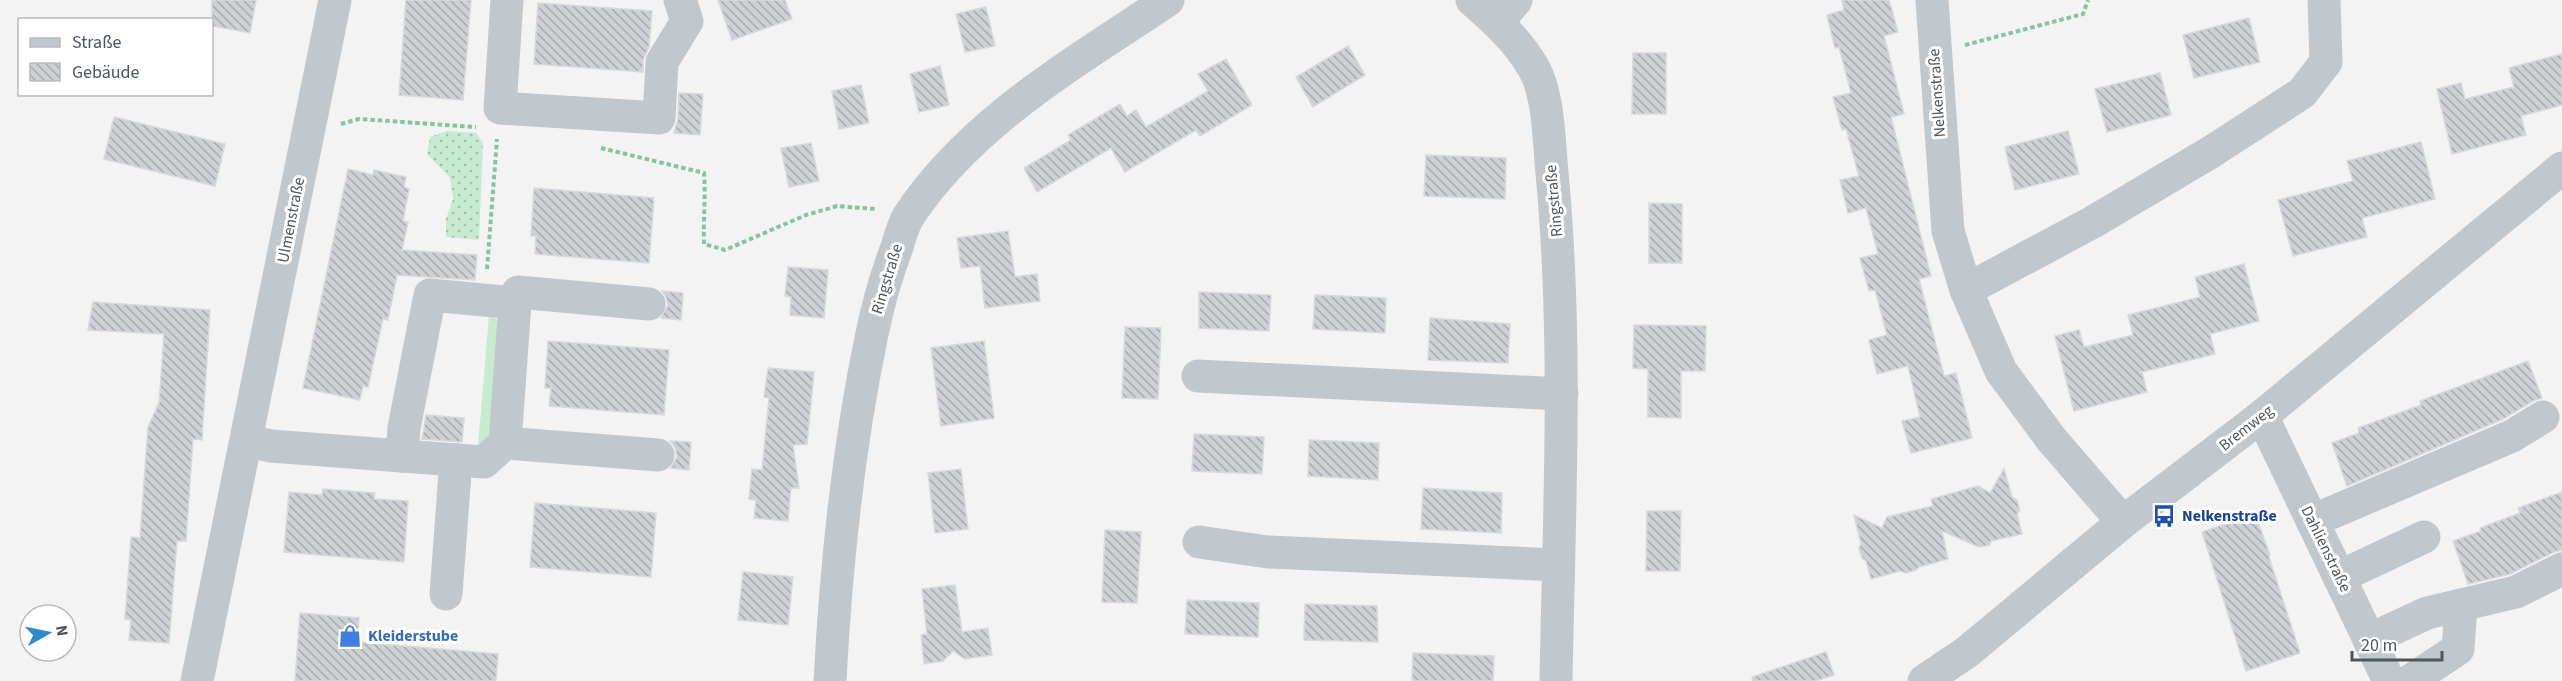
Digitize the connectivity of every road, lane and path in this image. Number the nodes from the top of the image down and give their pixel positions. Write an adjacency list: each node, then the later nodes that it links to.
1 (335, 0): 11 (street, Ulmenstraße)
2 (507, 0): 3 (street)
3 (680, 0)
4 (1168, 0): 16 (street, Ringstraße)
5 (1472, 0): 9 (street, Ringstraße)
6 (1932, 0): 10 (street, Nelkenstraße)
7 (2088, 0): 10 (path)
8 (2324, 0): 17 (street)
9 (1507, 11): 21 (street, Ringstraße)
10 (1935, 53): 17 (street, Nelkenstraße)
11 (310, 121): 12 (path); 24 (street, Ulmenstraße)
12 (486, 128)
13 (498, 129): 18 (path)
14 (594, 146): 16 (path)
15 (2562, 168): 22 (street, Bremweg)
16 (907, 219): 40 (street, Ringstraße)
17 (1966, 291): 30 (street, Nelkenstraße)
18 (500, 302): 19 (street); 25 (street); 27 (street)
19 (649, 304)
20 (1198, 376): 21 (street)
21 (1562, 394): 33 (street, Ringstraße)
22 (2262, 416): 29 (street, Dahlienstraße); 30 (street, Bremweg)
23 (2543, 417): 29 (street)
24 (247, 441): 27 (street); 39 (street, Ulmenstraße)
25 (505, 443): 26 (street); 28 (street)
26 (658, 455)
27 (402, 456): 28 (street)
28 (456, 460): 36 (street)
29 (2312, 521): 35 (street, Dahlienstraße)
30 (2123, 522): 42 (street, Bremweg)
31 (2424, 537): 35 (street)
32 (1199, 542): 33 (street)
33 (1558, 565): 41 (street, Ringstraße)
34 (2562, 569): 37 (street)
35 (2339, 577): 38 (street, Dahlienstraße)
36 (446, 594)
37 (2462, 605): 38 (street); 44 (street)
38 (2369, 640): 43 (street, Dahlienstraße)
39 (197, 681)
40 (830, 681)
41 (1557, 681)
42 (1924, 681)
43 (2389, 681)
44 (2410, 681)

